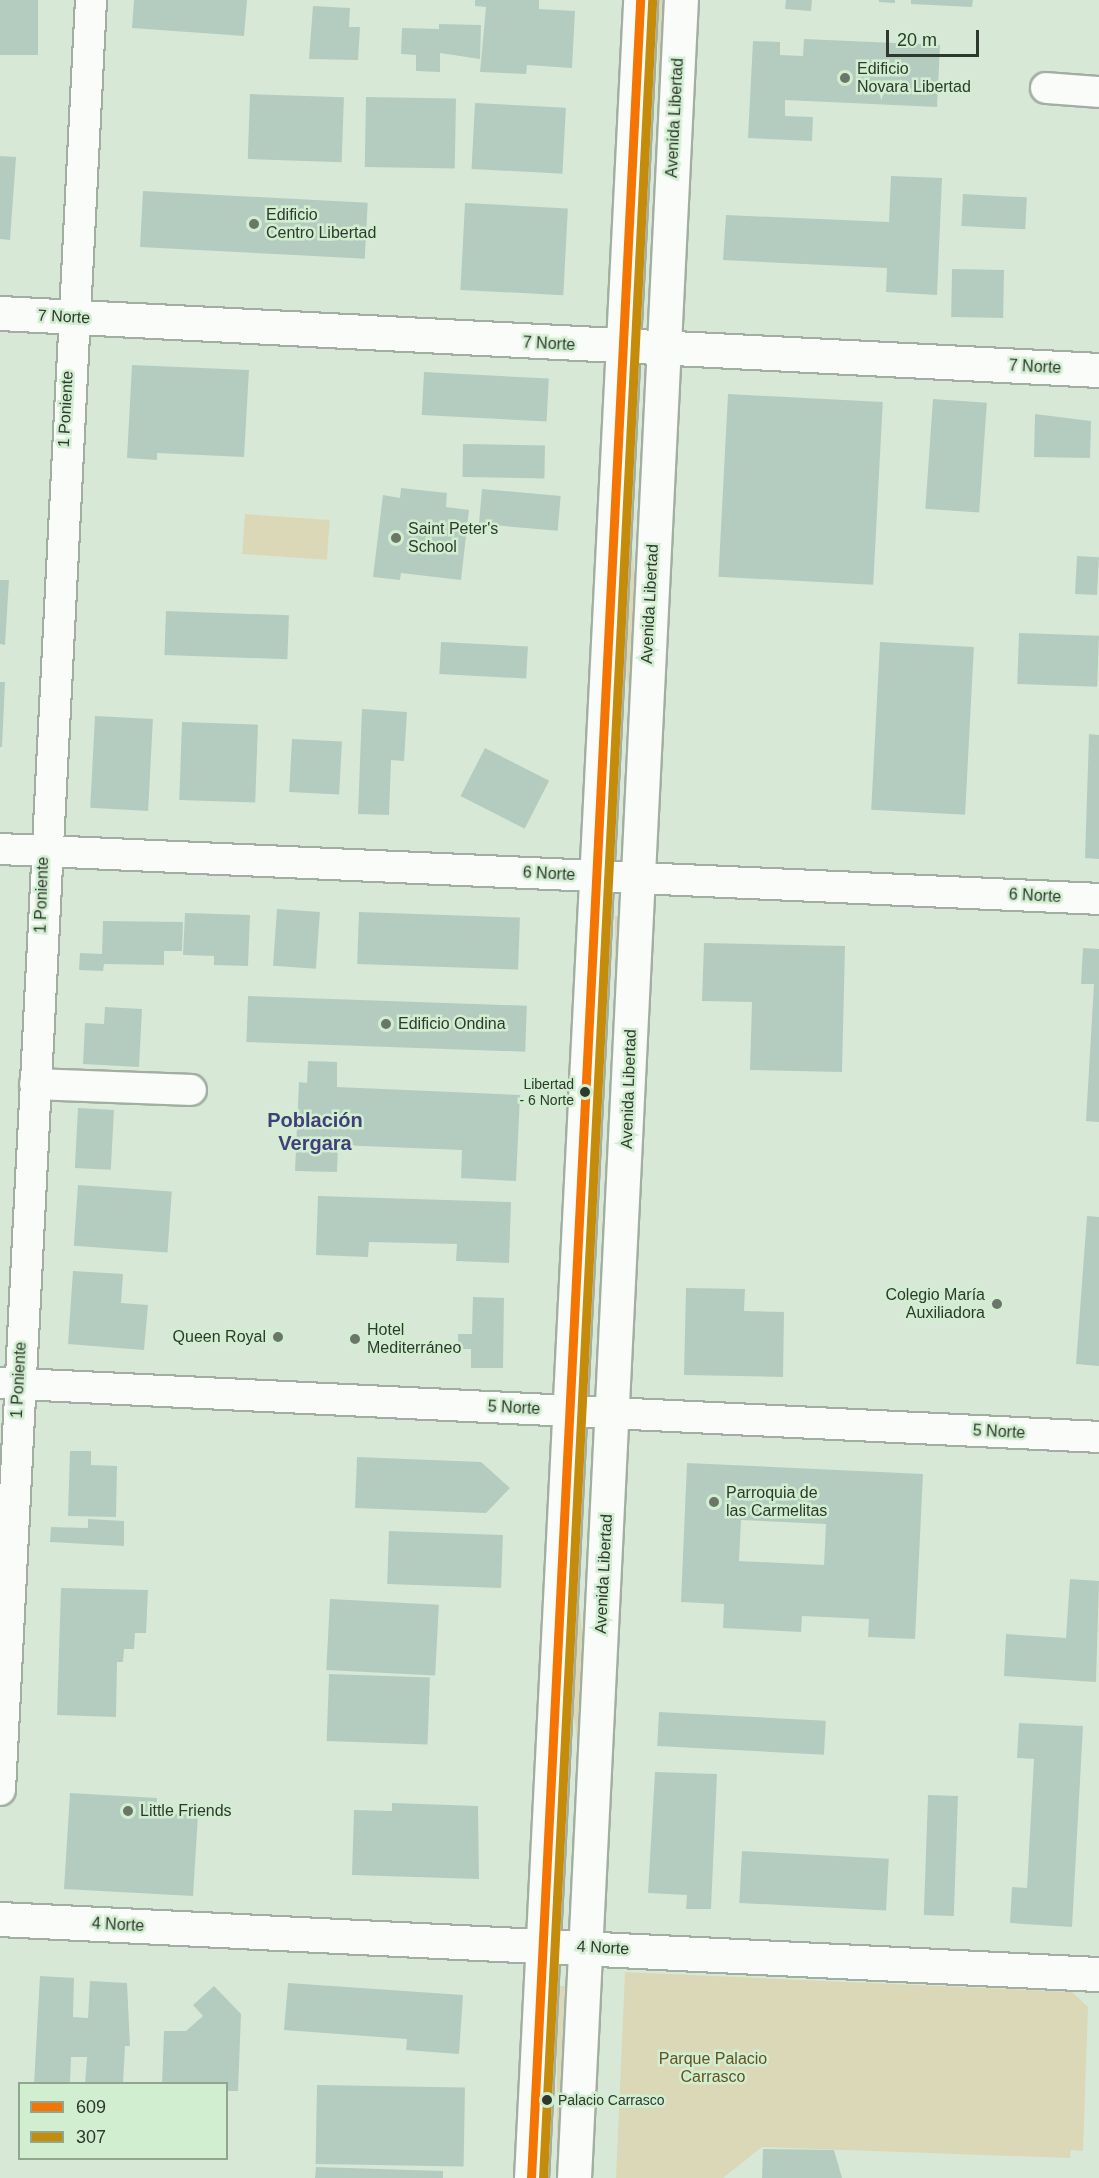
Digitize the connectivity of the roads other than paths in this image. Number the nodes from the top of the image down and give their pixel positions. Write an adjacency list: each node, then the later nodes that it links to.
1 (91, 0): 7 (street, 1 Poniente)
2 (640, 0): 8 (main road)
3 (681, 0): 9 (main road, Avenida Libertad)
4 (1046, 88): 5 (street)
5 (1099, 92)
6 (0, 313): 7 (main road, 7 Norte)
7 (71, 317): 8 (main road, 7 Norte); 12 (street, 1 Poniente)
8 (624, 348): 9 (main road, 7 Norte); 13 (main road)
9 (662, 351): 10 (main road, 7 Norte); 14 (main road, Avenida Libertad)
10 (1099, 370)
11 (0, 849): 12 (street, 6 Norte)
12 (44, 851): 13 (street, 6 Norte); 16 (street, 1 Poniente)
13 (597, 876): 14 (street, 6 Norte); 19 (main road)
14 (638, 878): 15 (street, 6 Norte); 20 (main road, Avenida Libertad)
15 (1099, 899)
16 (35, 1084): 17 (street); 18 (street, 1 Poniente)
17 (191, 1090)
18 (9, 1383): 19 (street, 5 Norte); 22 (street, 1 Poniente)
19 (567, 1411): 20 (street, 5 Norte); 24 (main road)
20 (612, 1413): 21 (street, 5 Norte); 25 (main road, Avenida Libertad)
21 (1099, 1437)
22 (0, 1790)
23 (0, 1919): 24 (main road, 4 Norte)
24 (543, 1945): 25 (main road, 4 Norte); 27 (main road)
25 (587, 1948): 26 (main road, 4 Norte); 28 (main road, Avenida Libertad)
26 (1099, 1974)
27 (531, 2178)
28 (574, 2178)

